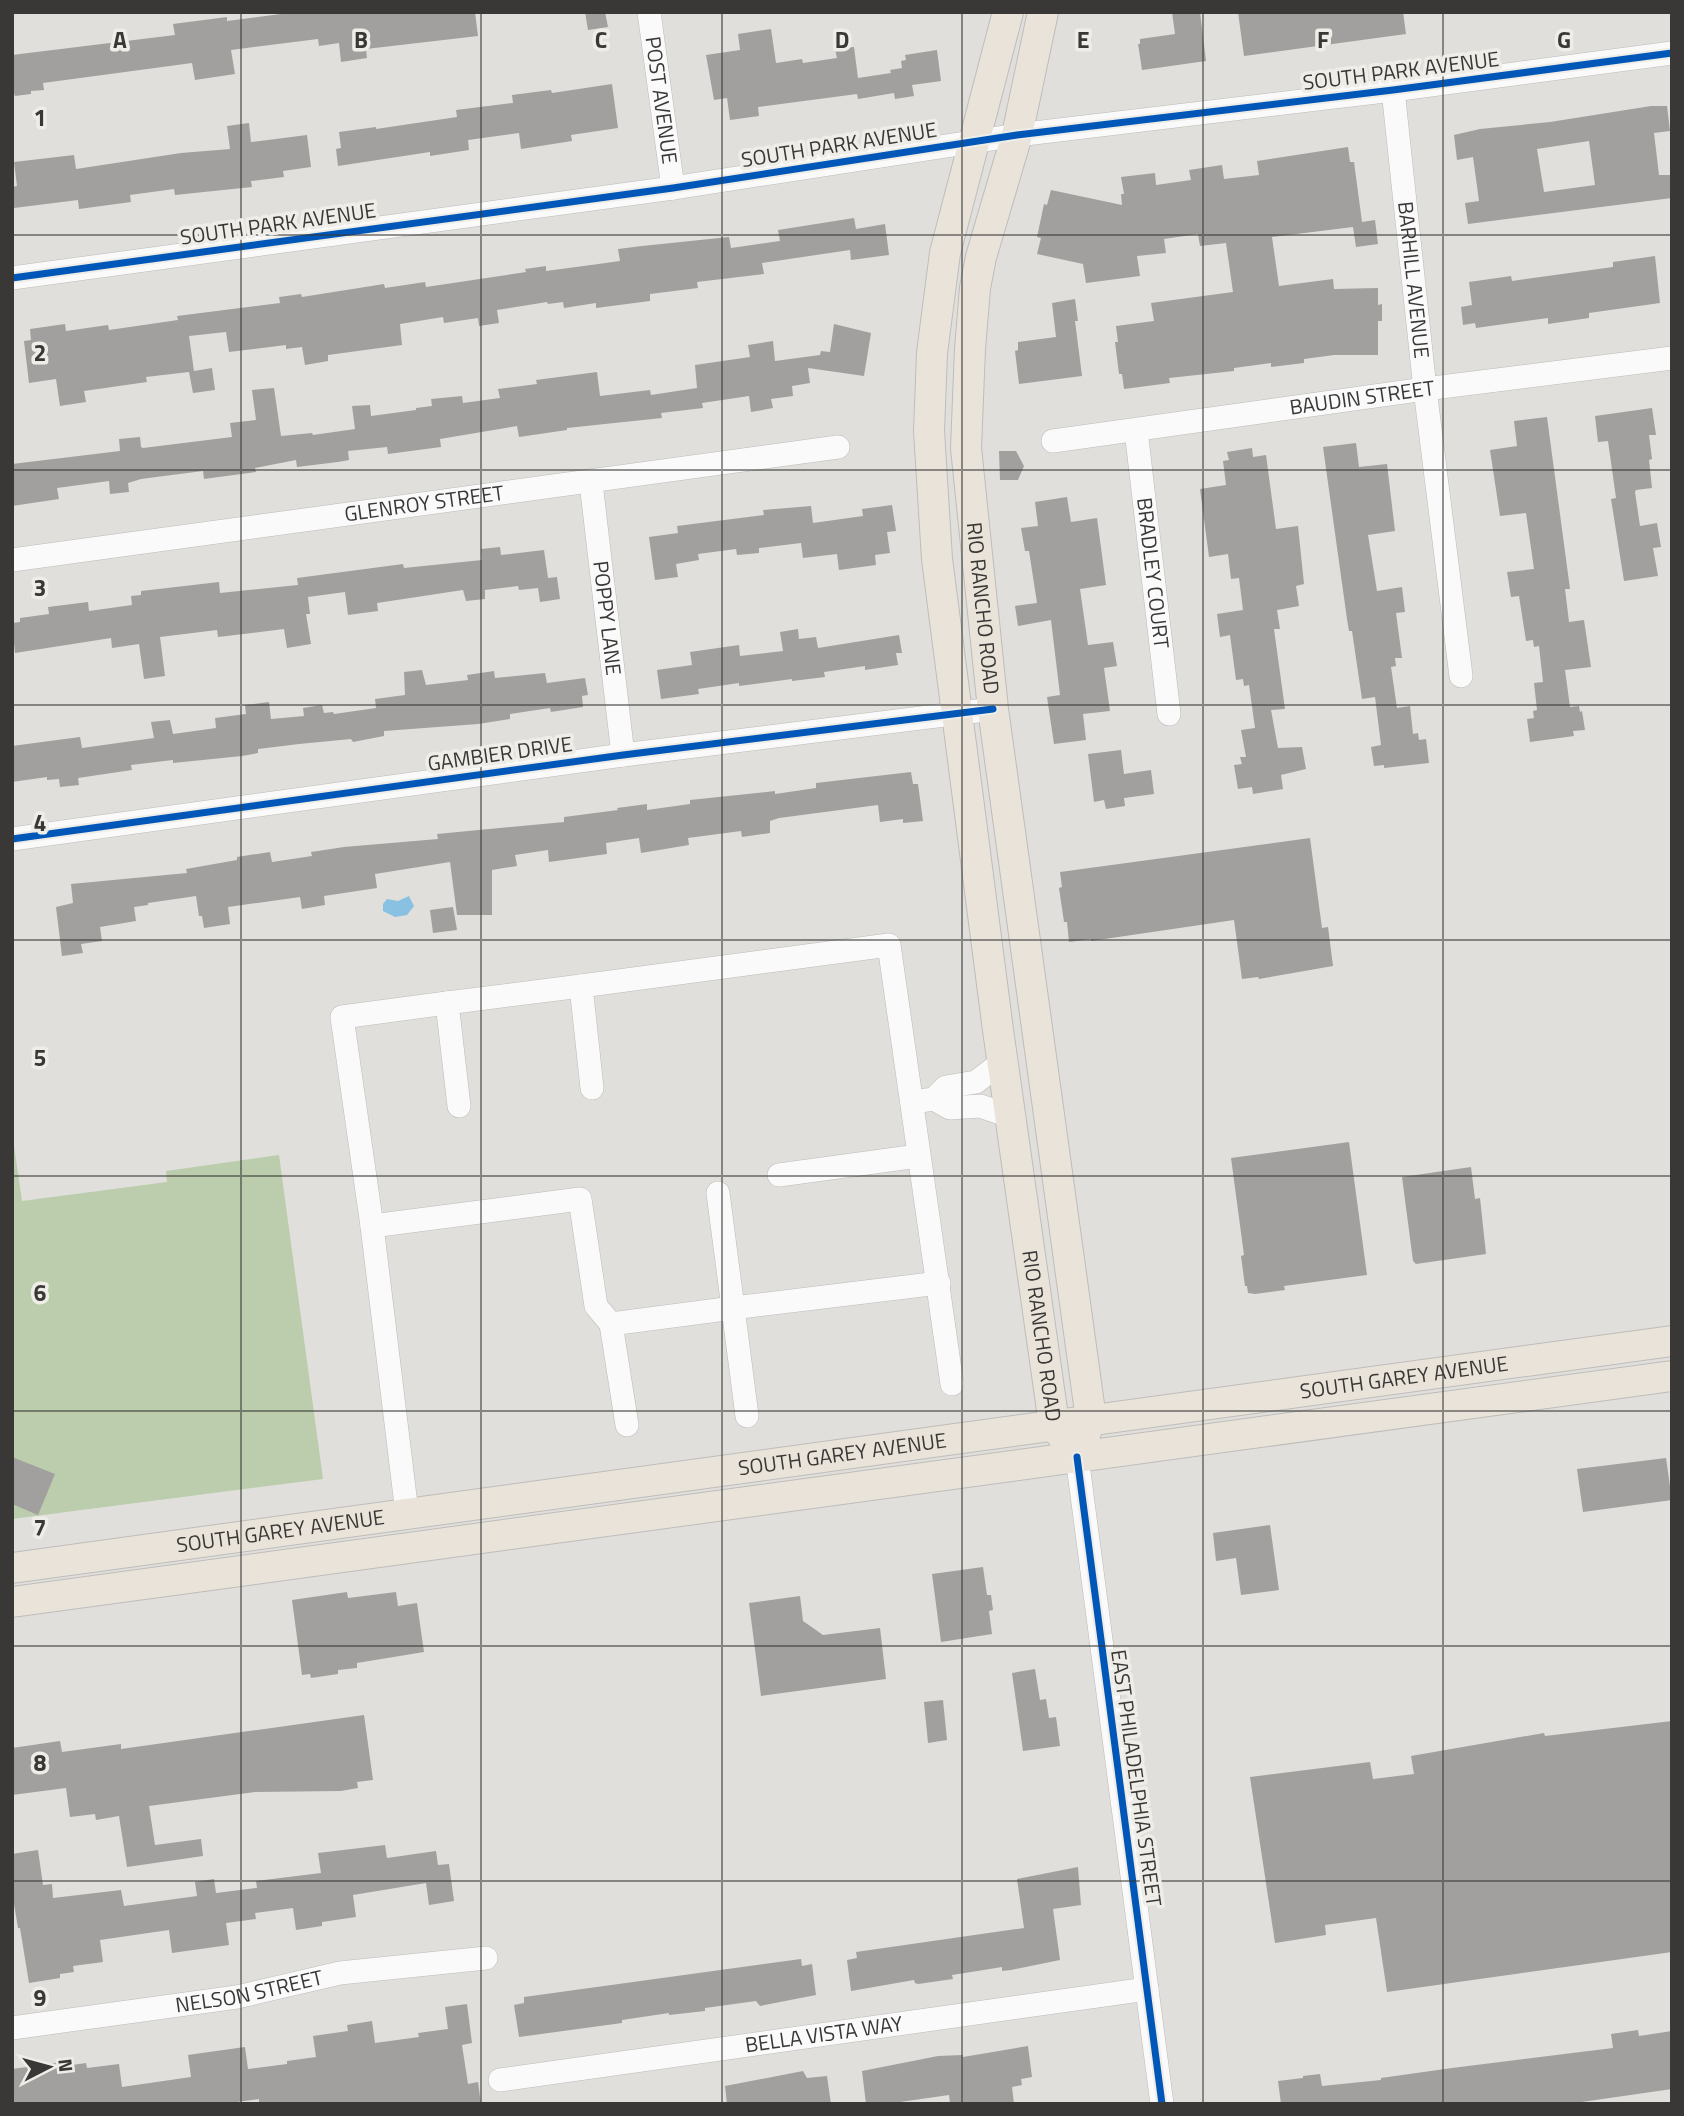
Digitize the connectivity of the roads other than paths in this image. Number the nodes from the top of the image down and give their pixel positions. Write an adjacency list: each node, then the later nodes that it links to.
1 (649, 12): 8 (street, POST AVENUE)
2 (1008, 12): 7 (main road, RIO RANCHO ROAD)
3 (1043, 12): 6 (main road, RIO RANCHO ROAD)
4 (1672, 53): 5 (street, SOUTH PARK AVENUE)
5 (1393, 90): 6 (street, SOUTH PARK AVENUE); 11 (street, BARHILL AVENUE)
6 (1017, 135): 7 (street, SOUTH PARK AVENUE); 18 (main road, RIO RANCHO ROAD)
7 (975, 142): 8 (street, SOUTH PARK AVENUE); 19 (main road, RIO RANCHO ROAD)
8 (673, 188): 9 (street, SOUTH PARK AVENUE)
9 (12, 278)
10 (1672, 358): 11 (street, BAUDIN STREET)
11 (1425, 389): 12 (street, BAUDIN STREET); 17 (street, BARHILL AVENUE)
12 (1136, 430): 13 (street, BAUDIN STREET); 20 (street, BRADLEY COURT)
13 (1053, 441)
14 (838, 447): 15 (street, GLENROY STREET)
15 (591, 483): 16 (street, GLENROY STREET); 21 (street, POPPY LANE)
16 (12, 560)
17 (1461, 676)
18 (993, 709): 19 (street, GAMBIER DRIVE); 23 (main road, RIO RANCHO ROAD)
19 (957, 714): 21 (street, GAMBIER DRIVE); 24 (main road, RIO RANCHO ROAD)
20 (1169, 714)
21 (623, 755): 22 (street, GAMBIER DRIVE)
22 (12, 839)
23 (1013, 847): 24 (main road); 30 (main road, RIO RANCHO ROAD)
24 (975, 853): 26 (main road, RIO RANCHO ROAD)
25 (580, 986): 27 (street); 29 (street); 31 (street)
26 (993, 993): 28 (main road, RIO RANCHO ROAD); 30 (main road)
27 (447, 1003): 32 (street); 37 (street)
28 (1002, 1062): 31 (street); 33 (main road, RIO RANCHO ROAD)
29 (592, 1088)
30 (1047, 1096): 47 (main road, RIO RANCHO ROAD)
31 (923, 1101): 33 (street); 34 (street)
32 (459, 1106)
33 (1010, 1116): 48 (main road, RIO RANCHO ROAD)
34 (918, 1157): 35 (street); 38 (street)
35 (779, 1175)
36 (718, 1193): 39 (street)
37 (372, 1226): 40 (street); 52 (street)
38 (939, 1283): 39 (street); 44 (street)
39 (733, 1308): 40 (street); 46 (street)
40 (611, 1324): 49 (street)
41 (1672, 1341): 42 (main road, SOUTH GAREY AVENUE)
42 (1528, 1360): 45 (main road); 47 (main road, SOUTH GAREY AVENUE)
43 (1672, 1376): 45 (main road, SOUTH GAREY AVENUE)
44 (952, 1384)
45 (1533, 1395): 50 (main road, SOUTH GAREY AVENUE)
46 (747, 1416)
47 (1091, 1419): 48 (main road, SOUTH GAREY AVENUE); 50 (main road, RIO RANCHO ROAD)
48 (1054, 1424): 50 (main road, RIO RANCHO ROAD); 51 (main road, SOUTH GAREY AVENUE)
49 (627, 1425)
50 (1077, 1457): 53 (main road, SOUTH GAREY AVENUE); 58 (street, EAST PHILADELPHIA STREET)
51 (464, 1506): 52 (main road, SOUTH GAREY AVENUE); 53 (main road)
52 (407, 1513): 54 (main road); 55 (main road, SOUTH GAREY AVENUE)
53 (413, 1548): 54 (main road, SOUTH GAREY AVENUE)
54 (347, 1556): 56 (main road, SOUTH GAREY AVENUE)
55 (12, 1568)
56 (12, 1602)
57 (486, 1958): 59 (street, NELSON STREET)
58 (1147, 1989): 60 (street, BELLA VISTA WAY); 61 (street, EAST PHILADELPHIA STREET)
59 (12, 2028)
60 (500, 2080)
61 (1162, 2104)

